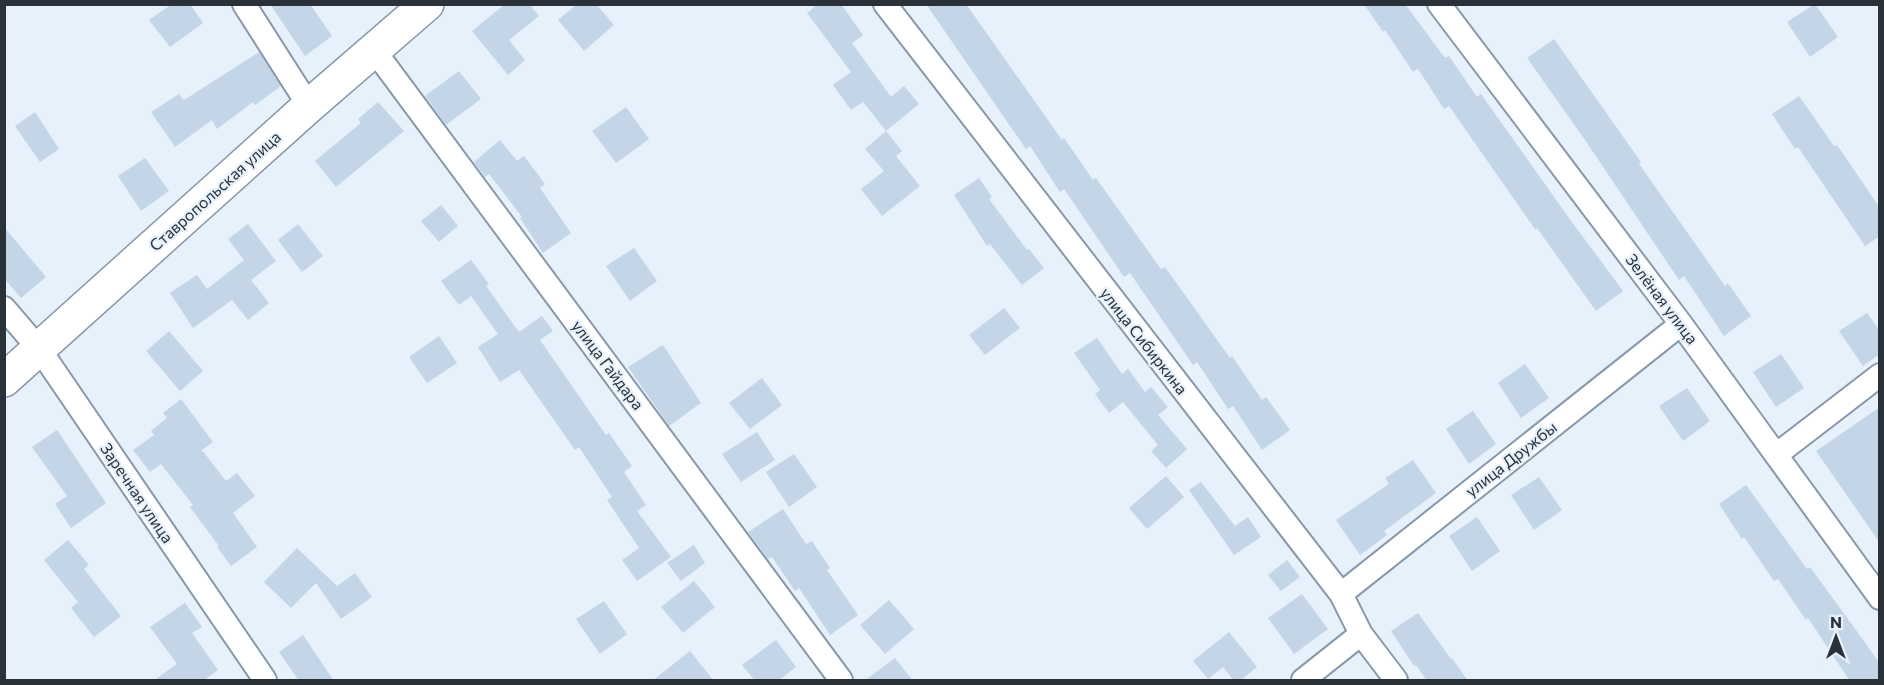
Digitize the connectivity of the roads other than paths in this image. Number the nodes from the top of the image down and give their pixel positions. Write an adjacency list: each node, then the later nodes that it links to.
1 (244, 4): 6 (street)
2 (427, 4): 5 (main road, Ставропольская улица)
3 (885, 4): 13 (street, улица Сибиркина)
4 (1439, 4): 8 (street, Зелёная улица)
5 (374, 50): 6 (main road, Ставропольская улица); 17 (street, улица Гайдара)
6 (309, 106): 9 (main road, Ставропольская улица)
7 (4, 308): 9 (street, Заречная улица)
8 (1681, 324): 12 (street, Зелёная улица); 13 (street, улица Дружбы)
9 (40, 350): 11 (main road, Ставропольская улица); 16 (street, Заречная улица)
10 (1880, 375): 12 (street)
11 (4, 380)
12 (1776, 455): 14 (street, Зелёная улица)
13 (1341, 594): 15 (street, улица Сибиркина)
14 (1880, 598)
15 (1361, 634): 18 (street); 19 (street, улица Сибиркина)
16 (265, 681)
17 (841, 681)
18 (1303, 681)
19 (1396, 681)

